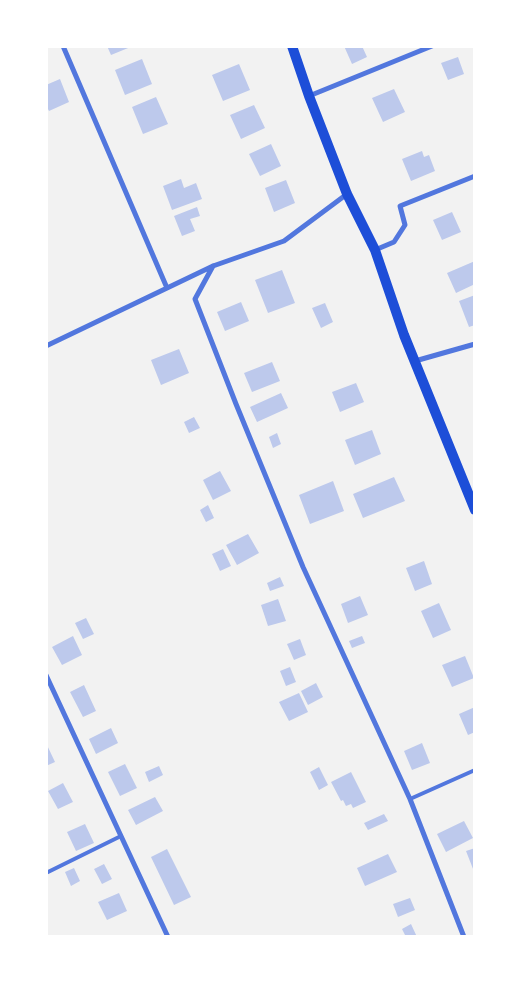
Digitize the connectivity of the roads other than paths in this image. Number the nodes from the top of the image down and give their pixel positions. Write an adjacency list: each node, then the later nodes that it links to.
1 (63, 46): 9 (street)
2 (292, 46): 4 (main road)
3 (432, 46): 4 (street)
4 (309, 96): 6 (main road)
5 (475, 176): 7 (street)
6 (347, 194): 7 (main road); 8 (street)
7 (375, 250): 12 (main road)
8 (214, 266): 9 (street); 16 (street)
9 (167, 288): 11 (street)
10 (475, 344): 12 (street)
11 (46, 346)
12 (415, 361): 13 (main road)
13 (475, 510)
14 (46, 675): 17 (street)
15 (475, 770): 16 (lane)
16 (410, 799): 20 (street)
17 (121, 836): 18 (lane); 19 (street)
18 (46, 873)
19 (168, 937)
20 (464, 937)

